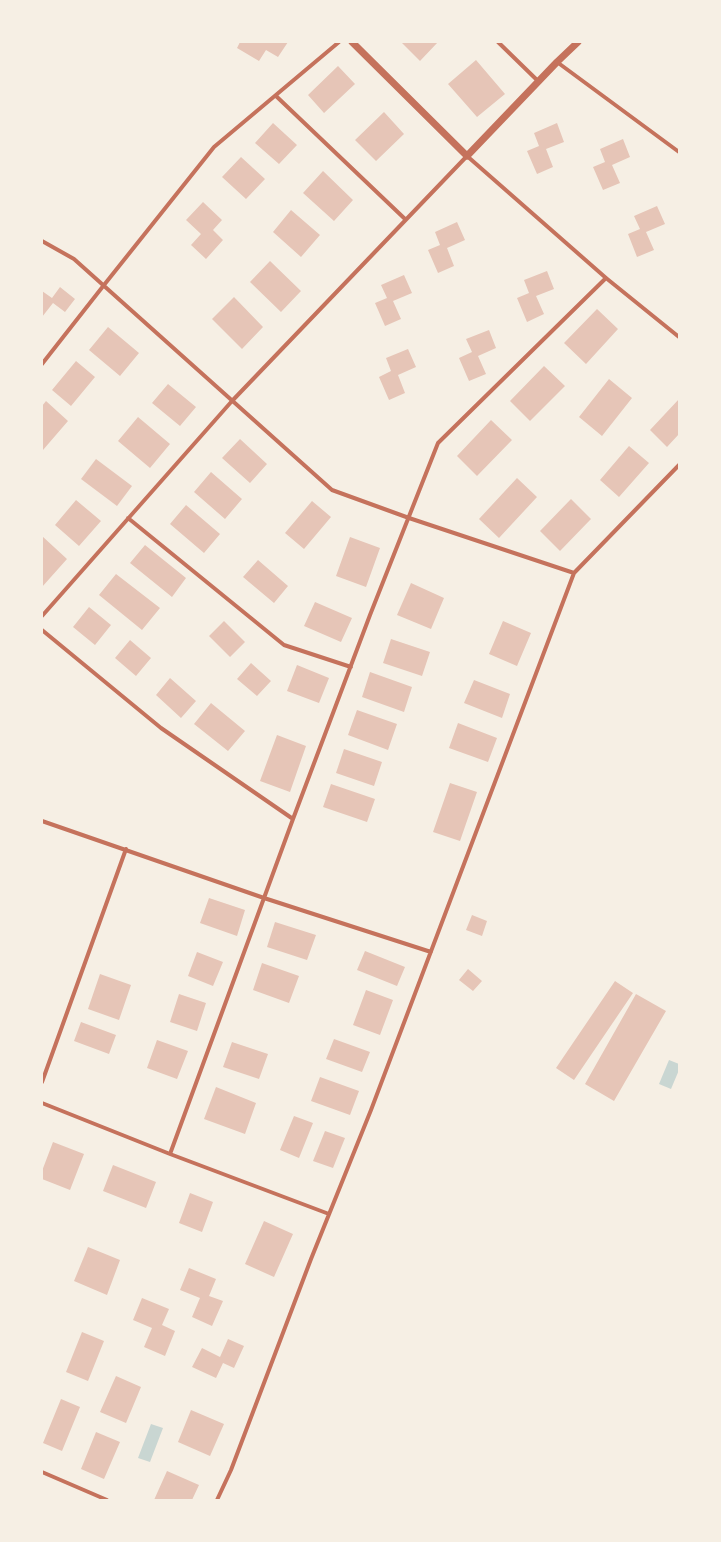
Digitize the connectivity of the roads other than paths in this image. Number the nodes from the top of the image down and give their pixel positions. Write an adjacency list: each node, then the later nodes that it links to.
1 (339, 42): 7 (street)
2 (352, 42): 9 (street)
3 (498, 42): 6 (street)
4 (578, 42): 5 (street)
5 (556, 62): 6 (street); 8 (street)
6 (538, 81): 9 (street)
7 (276, 96): 10 (street); 13 (street)
8 (679, 152)
9 (467, 156): 10 (street); 12 (street)
10 (406, 219): 16 (street)
11 (42, 241): 13 (street)
12 (606, 278): 14 (street); 19 (street)
13 (104, 285): 15 (street); 16 (street)
14 (679, 337)
15 (42, 364)
16 (232, 401): 18 (street); 19 (street)
17 (679, 465): 20 (street)
18 (128, 518): 21 (street); 23 (street)
19 (409, 518): 20 (street); 23 (street)
20 (574, 573): 28 (street)
21 (42, 616)
22 (42, 630): 24 (street)
23 (351, 667): 24 (street)
24 (293, 819): 27 (street)
25 (42, 821): 26 (street)
26 (126, 849): 27 (street); 29 (street)
27 (264, 898): 28 (street); 31 (street)
28 (431, 952): 32 (street)
29 (42, 1082)
30 (42, 1103): 31 (street)
31 (170, 1154): 32 (street)
32 (329, 1214): 35 (street)
33 (42, 1472): 34 (street)
34 (107, 1500)
35 (217, 1500)

